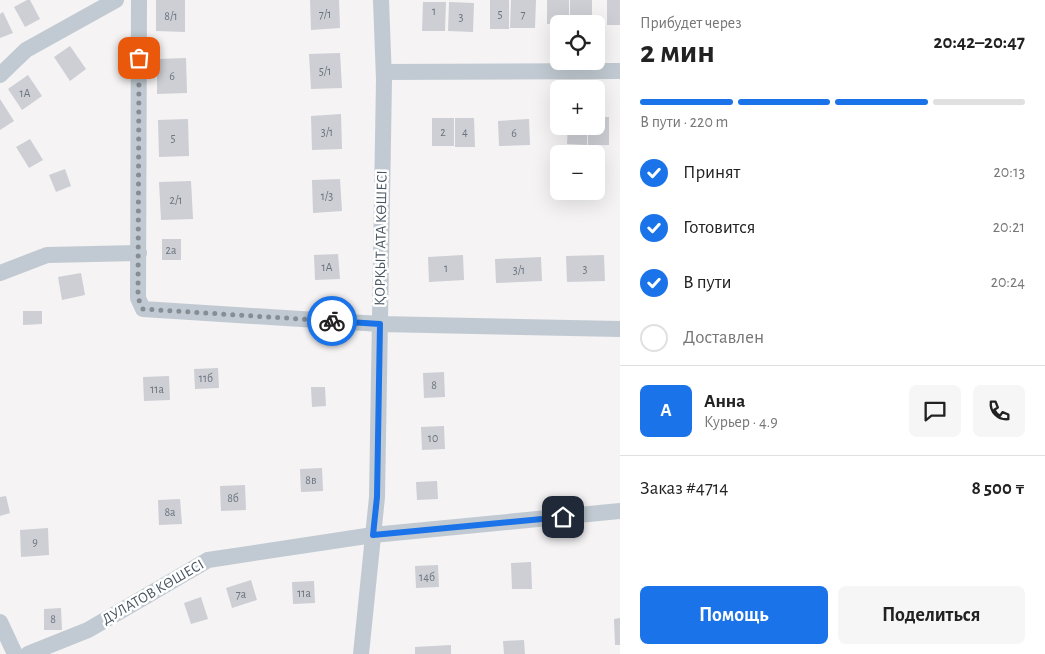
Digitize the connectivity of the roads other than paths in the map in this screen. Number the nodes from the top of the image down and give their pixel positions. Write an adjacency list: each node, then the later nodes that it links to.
1 (116, 0): 6 (street)
2 (139, 0): 7 (street)
3 (381, 0): 4 (street, ҚОРҚЫТ АТА КӨШЕСІ)
4 (384, 72): 5 (street); 9 (street, ҚОРҚЫТ АТА КӨШЕСІ)
5 (620, 72)
6 (0, 75)
7 (139, 253): 8 (street); 9 (street)
8 (0, 272)
9 (380, 324): 10 (street); 12 (street, ҚОРҚЫТ АТА КӨШЕСІ)
10 (620, 329)
11 (620, 511): 12 (street)
12 (373, 535): 15 (street, ДУЛАТОВ КӨШЕСІ); 16 (street, ҚОРҚЫТ АТА КӨШЕСІ)
13 (0, 622): 14 (street)
14 (15, 654)
15 (28, 654)
16 (361, 654)

